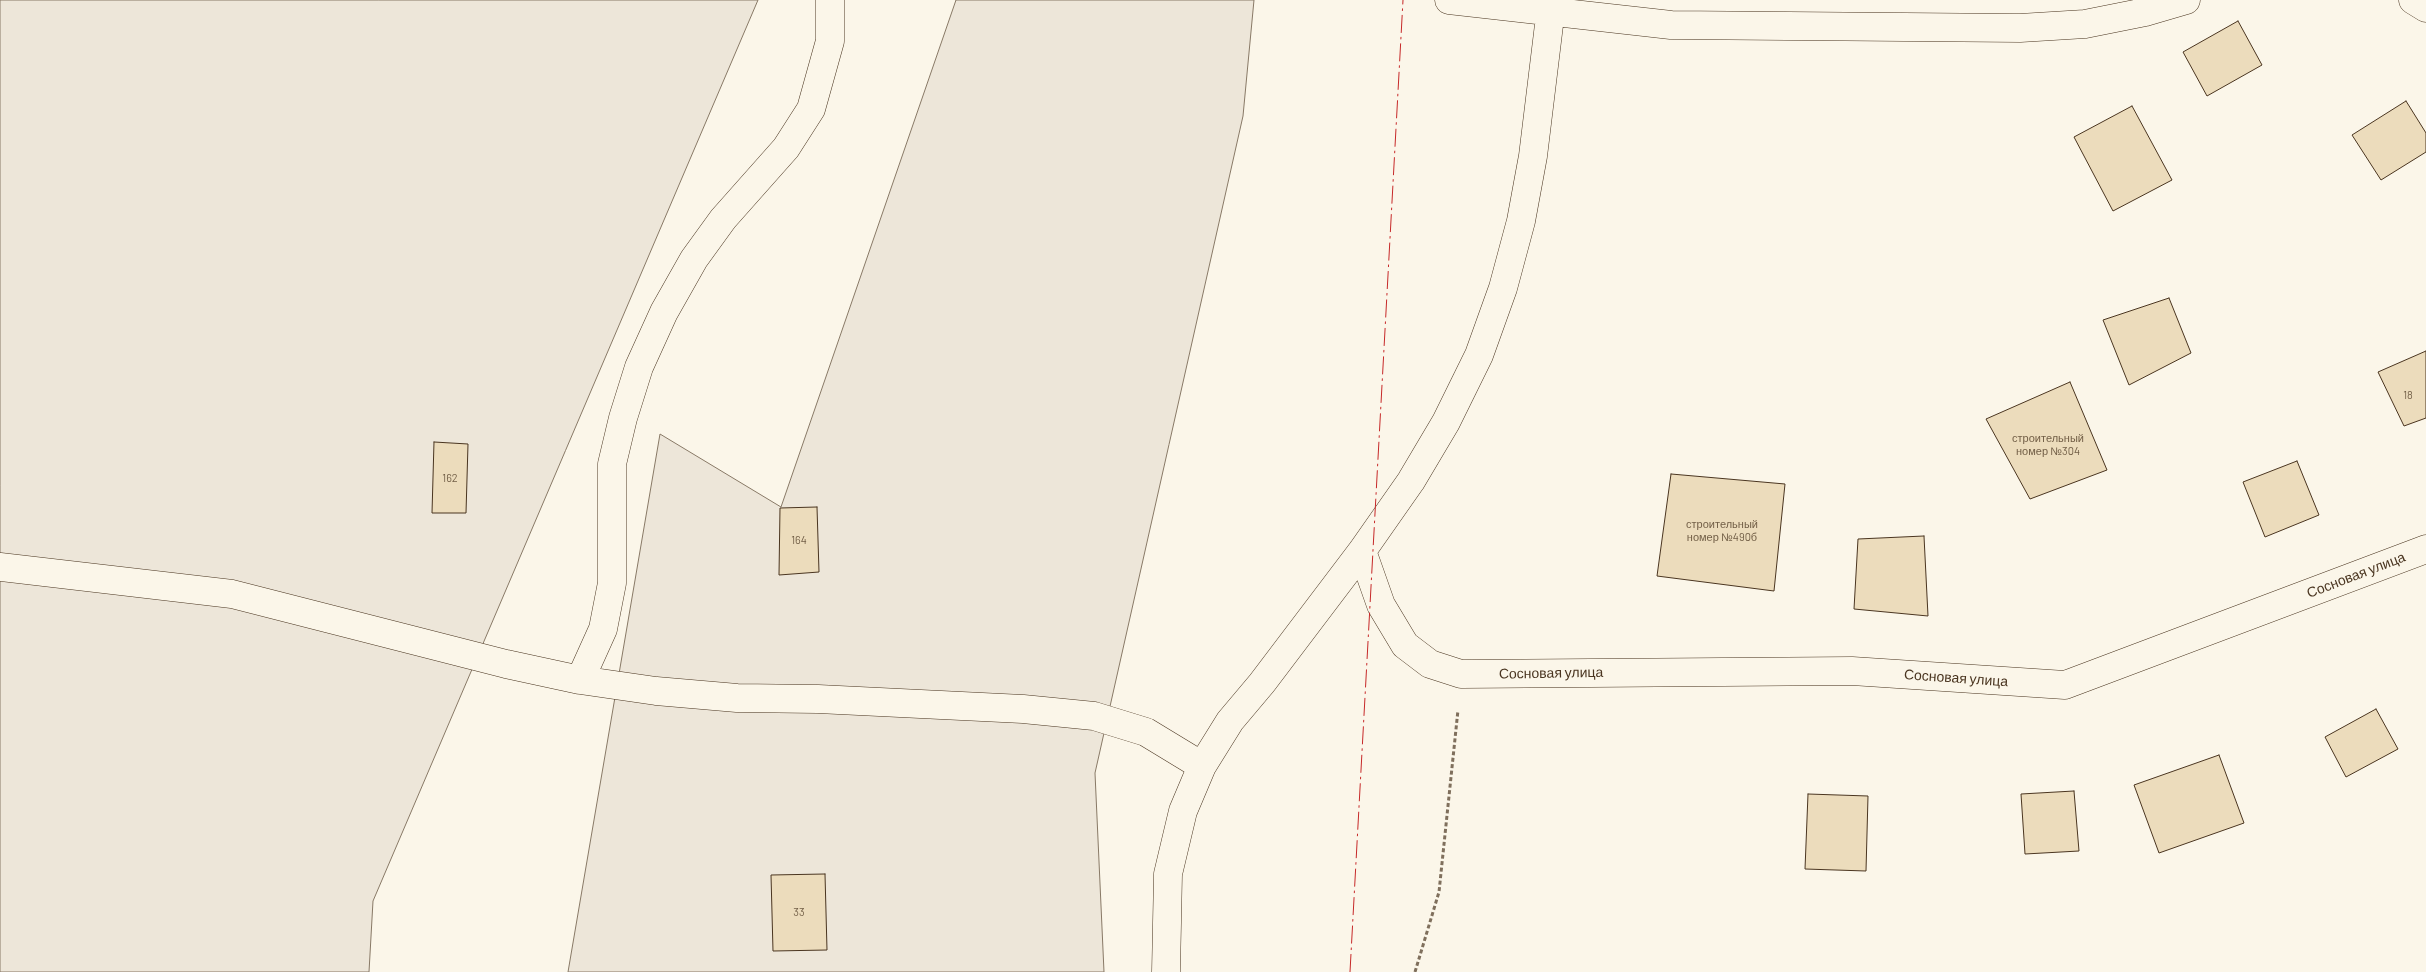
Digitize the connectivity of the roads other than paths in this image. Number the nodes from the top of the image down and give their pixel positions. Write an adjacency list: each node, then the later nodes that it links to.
1 (830, 0): 10 (street)
2 (1449, 0): 5 (street)
3 (2186, 0): 5 (street)
4 (2413, 0): 6 (street)
5 (1552, 5): 8 (street)
6 (2426, 8)
7 (2426, 549): 8 (street, Сосновая улица)
8 (1362, 551): 11 (street)
9 (0, 567): 10 (street)
10 (580, 680): 11 (street)
11 (1202, 766): 12 (street)
12 (1166, 972)

